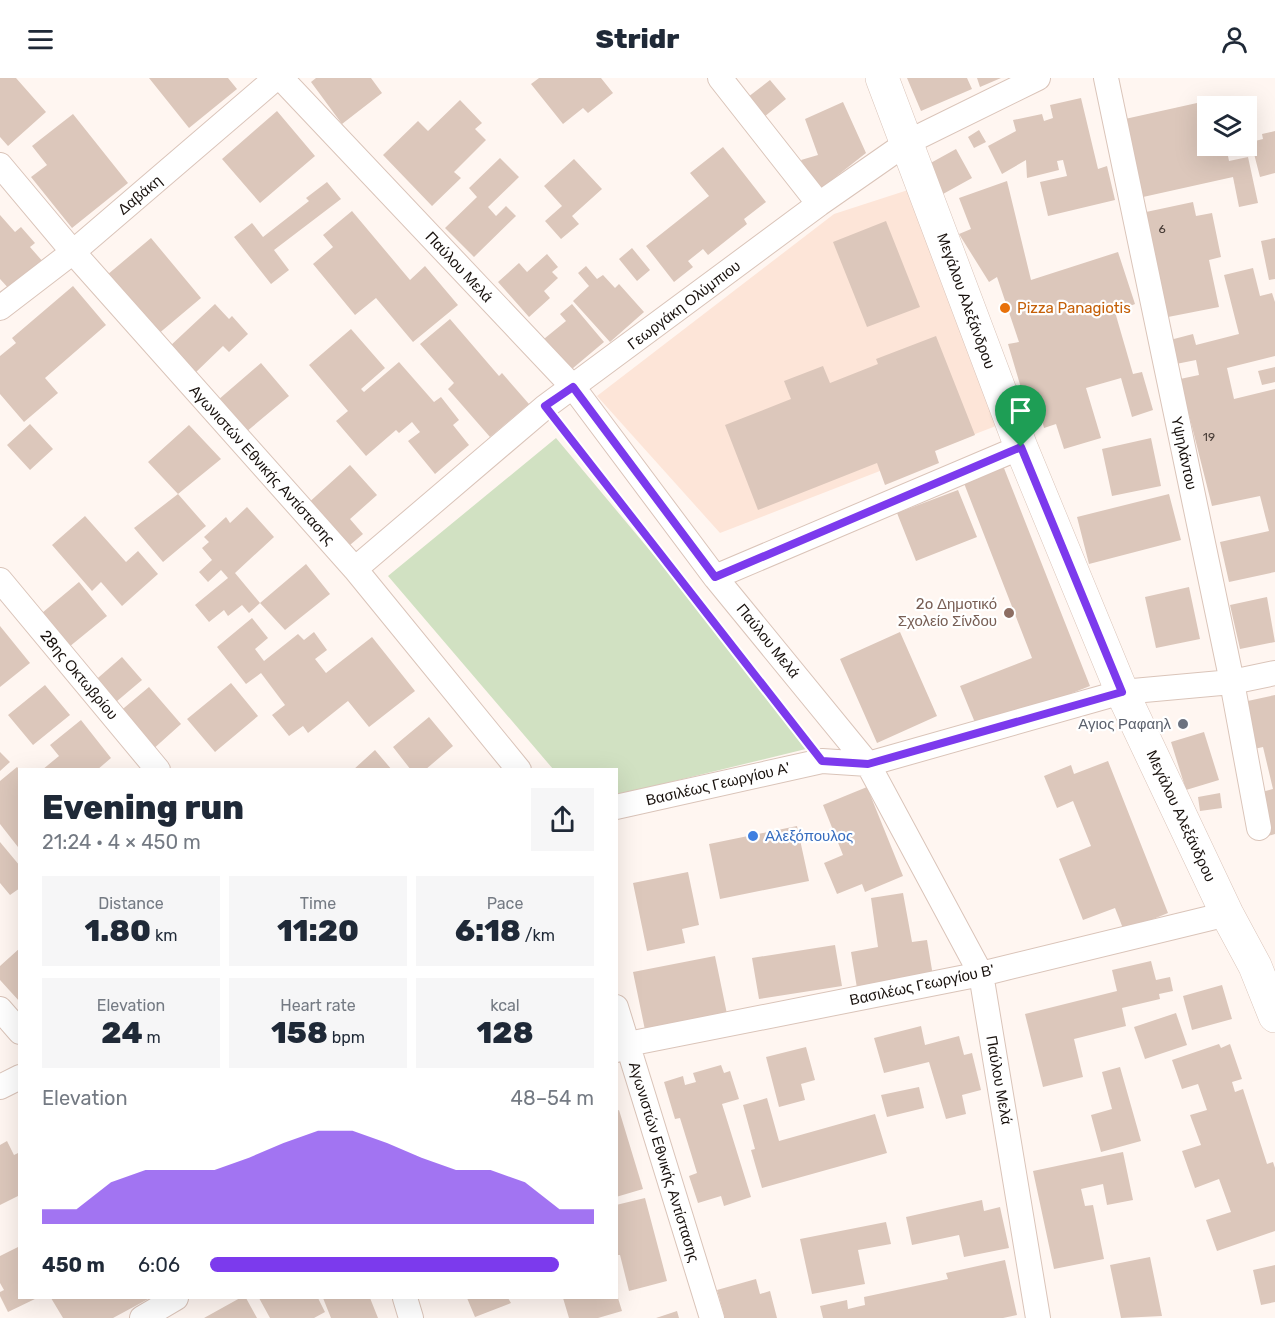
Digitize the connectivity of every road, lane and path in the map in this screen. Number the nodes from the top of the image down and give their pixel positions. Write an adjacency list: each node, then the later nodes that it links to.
1 (279, 78): 9 (street, Δαβάκη); 11 (street, Παύλου Μελά)
2 (720, 78): 8 (street)
3 (882, 78): 6 (street, Μεγάλου Αλεξάνδρου)
4 (1038, 78): 6 (street, Γεωργάκη Ολύμπιου)
5 (1106, 78): 18 (street, Υψηλάντου)
6 (908, 142): 8 (street, Γεωργάκη Ολύμπιου); 13 (street, Μεγάλου Αλεξάνδρου)
7 (0, 165): 9 (street, Αγωνιστών Εθνικής Αντίστασης)
8 (819, 204): 11 (street, Γεωργάκη Ολύμπιου)
9 (73, 252): 10 (street, Δαβάκη); 14 (street, Αγωνιστών Εθνικής Αντίστασης)
10 (0, 308)
11 (573, 387): 12 (street, Γεωργάκη Ολύμπιου); 15 (street, Παύλου Μελά)
12 (545, 406): 14 (street, Γεωργάκη Ολύμπιου); 20 (path)
13 (1021, 447): 15 (street); 19 (street, Μεγάλου Αλεξάνδρου)
14 (355, 569): 23 (street, Αγωνιστών Εθνικής Αντίστασης)
15 (715, 577): 21 (street, Παύλου Μελά)
16 (0, 580): 22 (street, 28ης Οκτωβρίου)
17 (1275, 674): 18 (street, Βασιλέως Γεωργίου Α')
18 (1232, 682): 19 (street, Βασιλέως Γεωργίου Α'); 25 (street, Υψηλάντου)
19 (1122, 692): 21 (street, Βασιλέως Γεωργίου Α'); 26 (street, Μεγάλου Αλεξάνδρου)
20 (822, 761): 21 (street, Βασιλέως Γεωργίου Α'); 24 (street, Βασιλέως Γεωργίου Α')
21 (868, 764): 27 (street, Παύλου Μελά)
22 (156, 768)
23 (517, 768)
24 (618, 807)
25 (1259, 828)
26 (1227, 914): 27 (street, Βασιλέως Γεωργίου Β'); 29 (street, Μεγάλου Αλεξάνδρου)
27 (981, 974): 32 (street, Βασιλέως Γεωργίου Β'); 40 (street, Παύλου Μελά)
28 (0, 1009): 31 (street)
29 (1275, 1016)
30 (618, 1020): 32 (street, Αγωνιστών Εθνικής Αντίστασης)
31 (18, 1030)
32 (622, 1047): 39 (street, Αγωνιστών Εθνικής Αντίστασης)
33 (18, 1078): 34 (street)
34 (0, 1087)
35 (174, 1299): 37 (street)
36 (405, 1299): 38 (street)
37 (142, 1318)
38 (411, 1318)
39 (712, 1318)
40 (1038, 1318)

